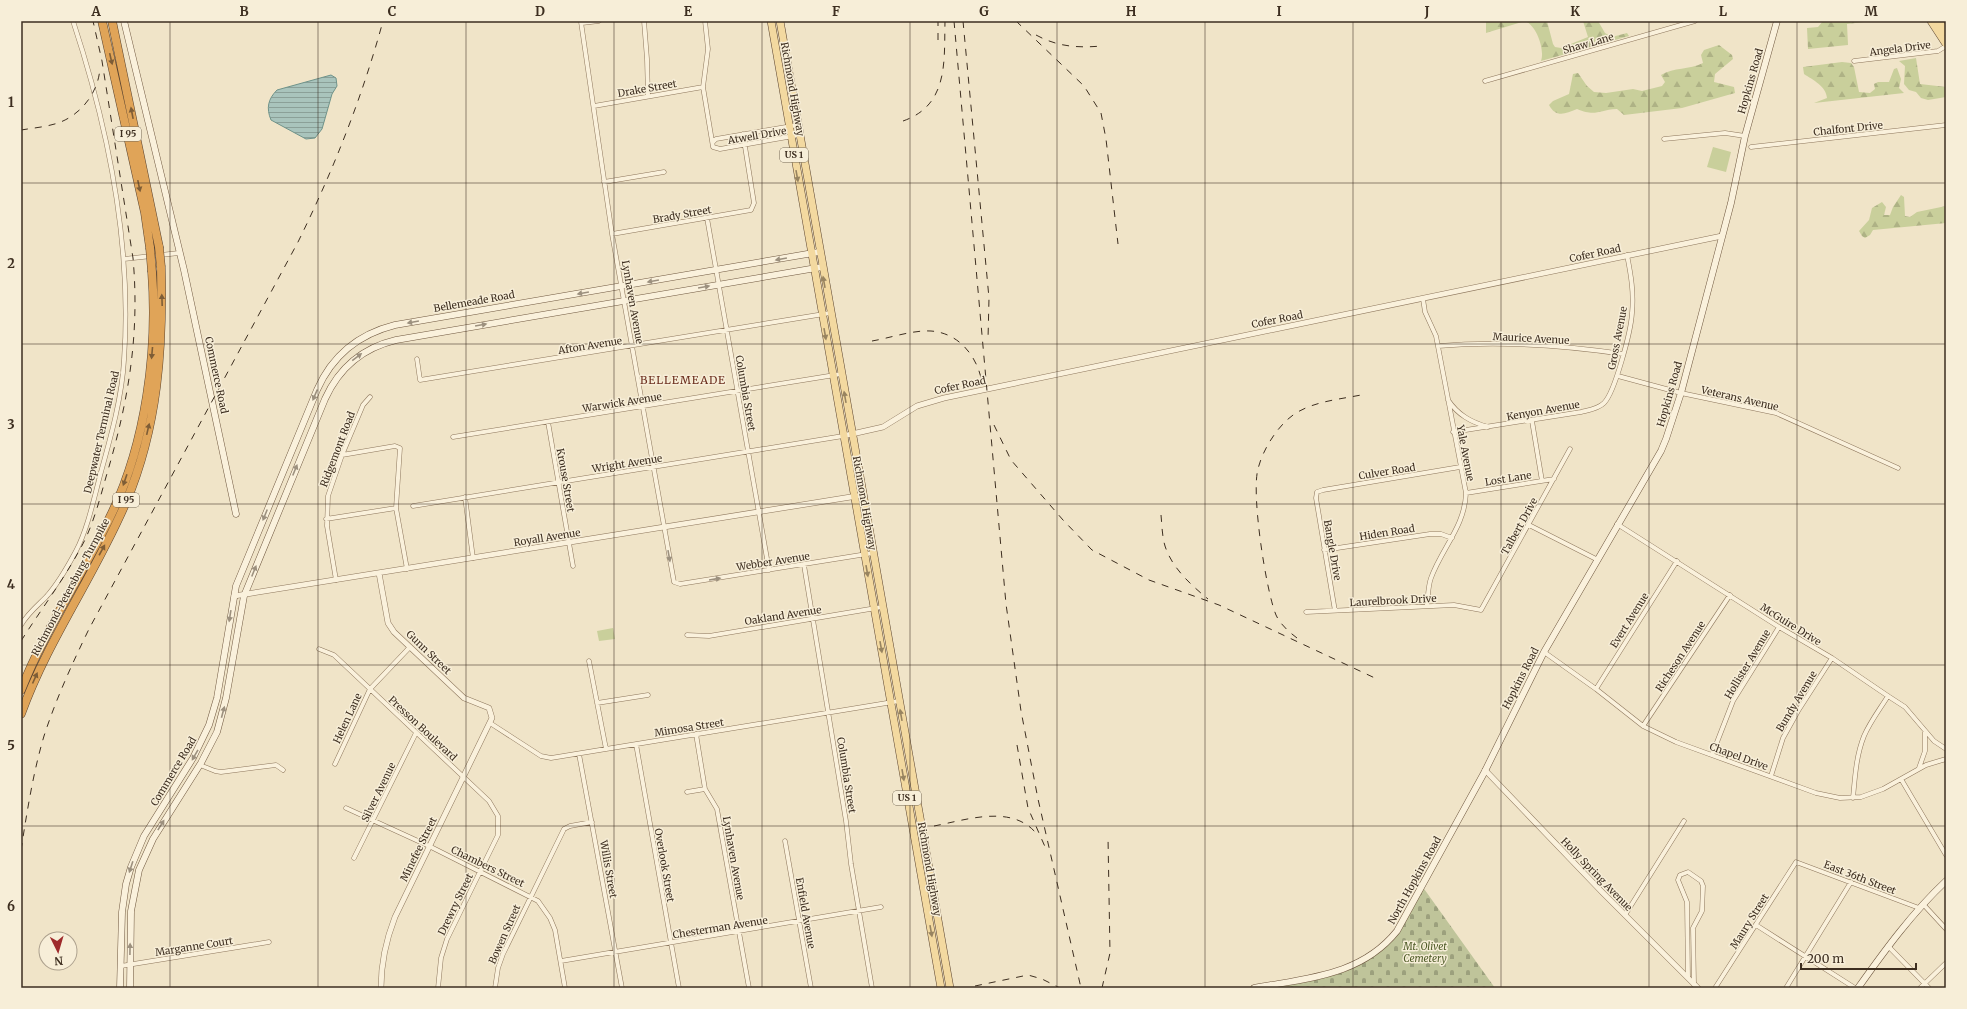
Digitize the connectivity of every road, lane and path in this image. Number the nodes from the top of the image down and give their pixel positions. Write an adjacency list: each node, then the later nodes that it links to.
1 (73, 21): 44 (street, Deepwater Terminal Road)
2 (102, 21): 132 (highway, Richmond-Petersburg Turnpike / I 95, one-way to 132, bridge)
3 (112, 21): 139 (highway, Richmond-Petersburg Turnpike / I 95, one-way to 3, bridge)
4 (124, 21): 39 (main road, Commerce Road)
5 (127, 21): 39 (main road, Commerce Road)
6 (599, 21): 15 (street)
7 (644, 21): 21 (street)
8 (705, 21): 20 (street)
9 (771, 21): 25 (main road, Richmond Highway / US 1)
10 (780, 21): 23 (main road, Richmond Highway / US 1)
11 (1695, 21): 19 (street, Shaw Lane)
12 (1777, 21): 28 (main road, Hopkins Road)
13 (1931, 21): 17 (main road)
14 (1939, 21): 16 (main road)
15 (582, 22): 22 (street, Lynhaven Avenue)
16 (1946, 32)
17 (1946, 45): 18 (street, Angela Drive)
18 (1854, 61)
19 (1485, 81)
20 (703, 87): 21 (street, Drake Street); 31 (street)
21 (648, 96): 22 (street, Drake Street)
22 (594, 106): 35 (street, Lynhaven Avenue)
23 (798, 125): 25 (street, Atwell Drive); 27 (main road, Richmond Highway / US 1)
24 (1946, 125): 33 (street, Chalfont Drive)
25 (789, 126): 26 (street, Atwell Drive); 29 (main road, Richmond Highway / US 1)
26 (742, 134): 31 (street, Atwell Drive); 32 (street)
27 (799, 136): 29 (street, Atwell Drive); 40 (main road, Richmond Highway / US 1)
28 (1745, 136): 30 (street); 38 (main road, Hopkins Road)
29 (791, 137): 32 (street, Atwell Drive); 42 (main road, Richmond Highway / US 1, one-way to 42)
30 (1664, 139)
31 (713, 142): 32 (street, Atwell Drive)
32 (744, 145): 36 (street, Brady Street)
33 (1751, 146)
34 (664, 172): 35 (street)
35 (604, 182): 37 (street, Lynhaven Avenue)
36 (707, 218): 37 (street, Brady Street); 47 (street, Columbia Street)
37 (612, 234): 49 (street, Lynhaven Avenue)
38 (1722, 236): 43 (street, Cofer Road); 63 (main road, Hopkins Road)
39 (176, 240): 41 (main road, Commerce Road)
40 (819, 252): 42 (main road, Bellemeade Road); 45 (main road, Richmond Highway / US 1)
41 (179, 253): 44 (street); 91 (main road, Commerce Road)
42 (810, 254): 46 (main road, Richmond Highway / US 1); 47 (main road, Bellemeade Road, one-way to 47)
43 (1627, 255): 50 (street, Cofer Road); 57 (street, Gross Avenue)
44 (124, 259): 122 (street, Deepwater Terminal Road)
45 (822, 267): 46 (main road); 52 (main road, Richmond Highway / US 1, one-way to 45)
46 (813, 268): 48 (main road); 53 (main road, Richmond Highway / US 1)
47 (716, 270): 48 (street, Columbia Street); 49 (main road, Bellemeade Road, one-way to 49)
48 (718, 284): 51 (main road, one-way to 48); 54 (street, Columbia Street)
49 (622, 286): 51 (street, Lynhaven Avenue); 97 (main road, Bellemeade Road, one-way to 97)
50 (1423, 299): 56 (street, Yale Avenue); 71 (street, Cofer Road)
51 (624, 300): 55 (street, Lynhaven Avenue); 112 (main road, Commerce Road, one-way to 51)
52 (830, 313): 53 (street, Afton Avenue); 59 (main road, Richmond Highway / US 1)
53 (822, 315): 54 (street, Afton Avenue); 60 (main road, Richmond Highway / US 1, one-way to 60)
54 (727, 331): 55 (street, Afton Avenue); 62 (street, Columbia Street)
55 (632, 346): 58 (street, Afton Avenue); 66 (street, Lynhaven Avenue)
56 (1438, 346): 57 (street, Maurice Avenue); 65 (street, Yale Avenue)
57 (1623, 354): 61 (street, Gross Avenue)
58 (417, 359)
59 (841, 374): 60 (street, Warwick Avenue); 71 (main road, Richmond Highway / US 1, one-way to 59)
60 (832, 375): 62 (street, Warwick Avenue); 72 (main road, Richmond Highway / US 1)
61 (1618, 376): 63 (street, Veterans Avenue); 67 (street, Kenyon Avenue)
62 (738, 391): 66 (street, Warwick Avenue); 75 (street, Columbia Street)
63 (1681, 393): 79 (street, Veterans Avenue); 93 (main road, Hopkins Road)
64 (370, 397): 76 (street, Ridgemont Road)
65 (1447, 399): 69 (street); 70 (street, Yale Avenue)
66 (643, 406): 68 (street, Warwick Avenue); 77 (street, Lynhaven Avenue)
67 (1532, 421): 69 (street, Kenyon Avenue); 81 (street)
68 (548, 422): 73 (street, Warwick Avenue); 82 (street, Krouse Street)
69 (1490, 427): 70 (street, Kenyon Avenue)
70 (1453, 432): 78 (street, Yale Avenue)
71 (852, 435): 72 (street, Cofer Road); 85 (main road, Richmond Highway / US 1)
72 (843, 436): 75 (street, Wright Avenue); 86 (main road, Richmond Highway / US 1)
73 (453, 437)
74 (1570, 449): 80 (street, Talbert Drive)
75 (749, 451): 77 (street, Wright Avenue); 90 (street, Columbia Street)
76 (342, 455): 89 (street); 92 (street, Ridgemont Road)
77 (653, 466): 82 (street, Wright Avenue); 95 (street, Lynhaven Avenue)
78 (1460, 467): 83 (street, Culver Road); 84 (street, Yale Avenue)
79 (1898, 468)
80 (1554, 479): 81 (street, Lost Lane); 94 (street, Talbert Drive)
81 (1542, 481): 84 (street, Lost Lane)
82 (558, 482): 87 (street, Wright Avenue); 98 (street, Krouse Street)
83 (1318, 492): 99 (street, Bangle Drive)
84 (1466, 493): 96 (street, Yale Avenue)
85 (863, 495): 86 (street, Royall Avenue); 100 (main road, Richmond Highway / US 1)
86 (854, 496): 90 (street, Royall Avenue); 101 (main road, Richmond Highway / US 1)
87 (465, 497): 88 (street, Wright Avenue); 102 (street)
88 (413, 506)
89 (396, 508): 92 (street); 107 (street)
90 (759, 512): 95 (street, Royall Avenue); 108 (street, Columbia Street)
91 (236, 514)
92 (326, 519): 110 (street, Ridgemont Road)
93 (1617, 524): 103 (main road, Hopkins Road); 104 (street, McGuire Drive)
94 (1529, 525): 103 (street); 118 (street, Talbert Drive)
95 (664, 527): 98 (street, Royall Avenue); 111 (street, Lynhaven Avenue, one-way to 111)
96 (1452, 538): 99 (street, Hiden Road); 115 (street, Yale Avenue)
97 (255, 539): 114 (main road, Commerce Road)
98 (569, 542): 102 (street, Royall Avenue); 106 (street, Krouse Street)
99 (1324, 550): 119 (street, Bangle Drive)
100 (873, 554): 101 (street, Webber Avenue); 116 (main road, Richmond Highway / US 1)
101 (864, 555): 105 (street, Webber Avenue); 117 (main road, Richmond Highway / US 1, one-way to 117)
102 (474, 558): 107 (street, Royall Avenue)
103 (1598, 560): 127 (main road, Hopkins Road)
104 (1677, 561): 113 (street, McGuire Drive); 131 (street, Evert Avenue)
105 (804, 565): 108 (street, Webber Avenue); 121 (street, Columbia Street)
106 (573, 566)
107 (407, 568): 109 (street, Royall Avenue)
108 (769, 570): 111 (street, Webber Avenue, one-way to 108)
109 (379, 573): 110 (street, Royall Avenue); 125 (street, Gunn Street)
110 (336, 580): 112 (street, Royall Avenue)
111 (676, 584)
112 (244, 594): 114 (street, Royall Avenue); 153 (main road, Commerce Road, one-way to 112)
113 (1730, 595): 123 (street, McGuire Drive); 141 (street, Richeson Avenue)
114 (234, 596): 193 (main road, Commerce Road, one-way to 193)
115 (1427, 605): 118 (street, Laurelbrook Drive); 119 (street, Laurelbrook Drive)
116 (882, 608): 117 (street, Oakland Avenue); 135 (main road, Richmond Highway / US 1)
117 (874, 609): 121 (street, Oakland Avenue); 136 (main road, Richmond Highway / US 1, one-way to 136)
118 (1481, 610)
119 (1335, 611): 120 (street, Laurelbrook Drive)
120 (1306, 612)
121 (813, 619): 124 (street, Oakland Avenue); 138 (street, Columbia Street)
122 (21, 625)
123 (1779, 627): 128 (street, McGuire Drive); 150 (street, Hollister Avenue)
124 (687, 634)
125 (410, 647): 130 (street, Helen Lane); 140 (street, Gunn Street)
126 (319, 649): 130 (street, Presson Boulevard)
127 (1544, 652): 131 (street, Chapel Drive); 145 (main road, Hopkins Road)
128 (1832, 658): 134 (street, McGuire Drive); 158 (street, Bundy Avenue)
129 (590, 661): 137 (street)
130 (370, 689): 143 (street, Presson Boulevard); 152 (street, Helen Lane)
131 (1596, 689): 141 (street, Chapel Drive)
132 (21, 690)
133 (648, 695): 137 (street)
134 (1888, 696): 142 (street, McGuire Drive); 162 (street)
135 (899, 700): 136 (street, Mimosa Street); 209 (main road, Richmond Highway / US 1, one-way to 135)
136 (890, 702): 138 (street, Mimosa Street); 208 (main road, Richmond Highway / US 1, one-way to 208)
137 (597, 703): 147 (street)
138 (828, 712): 144 (street, Mimosa Street); 179 (street, Columbia Street)
139 (21, 714)
140 (490, 723): 149 (street, Mimosa Street); 157 (street, Minefee Street)
141 (1643, 726): 150 (street, Chapel Drive)
142 (1925, 732): 148 (street, McGuire Drive); 154 (street)
143 (416, 733): 157 (street, Presson Boulevard); 164 (street, Silver Avenue)
144 (696, 734): 146 (street, Mimosa Street); 160 (street, Lynhaven Avenue)
145 (1500, 741): 156 (main road, North Hopkins Road)
146 (636, 744): 147 (street, Mimosa Street); 186 (street, Overlook Street)
147 (606, 749): 149 (street, Mimosa Street)
148 (1946, 749)
149 (579, 754): 166 (street, Willis Street)
150 (1712, 756): 158 (street, Chapel Drive)
151 (1946, 759): 154 (street, Chapel Drive)
152 (335, 764)
153 (200, 765): 155 (street); 192 (main road, Commerce Road, one-way to 153)
154 (1918, 768): 159 (street, Chapel Drive)
155 (283, 770)
156 (1485, 770): 180 (street, Holly Spring Avenue); 210 (main road, North Hopkins Road)
157 (463, 776): 167 (street, Presson Boulevard); 169 (street, Minefee Street)
158 (1771, 776): 162 (street, Chapel Drive)
159 (1901, 779): 162 (street, Chapel Drive); 170 (street)
160 (705, 789): 161 (street); 184 (street, Lynhaven Avenue)
161 (687, 792)
162 (1853, 798)
163 (346, 808): 164 (street, Chambers Street)
164 (374, 820): 169 (street, Chambers Street); 171 (street, Silver Avenue)
165 (1684, 821): 180 (street)
166 (592, 822): 176 (street, Bowen Street); 188 (street, Willis Street)
167 (499, 831): 173 (street, Drewry Street)
168 (785, 841): 181 (street, Enfield Avenue)
169 (429, 846): 173 (street, Chambers Street); 199 (street, Minefee Street)
170 (1946, 855)
171 (354, 858)
172 (1796, 862): 175 (street, East 36th Street); 182 (street, Maury Street)
173 (480, 872): 176 (street, Chambers Street); 200 (street, Drewry Street)
174 (1946, 881): 177 (main road)
175 (1852, 882): 177 (street, East 36th Street); 189 (street)
176 (530, 896): 190 (street, Chambers Street); 201 (street, Bowen Street)
177 (1921, 906): 183 (street, East 36th Street); 187 (main road)
178 (881, 908): 179 (street, Chesterman Avenue)
179 (859, 911): 181 (street, Chesterman Avenue); 207 (street, Columbia Street)
180 (1625, 916): 194 (street, Holly Spring Avenue)
181 (799, 922): 184 (street, Chesterman Avenue); 206 (street, Enfield Avenue)
182 (1756, 925): 189 (street); 212 (street, Maury Street)
183 (1946, 928)
184 (739, 932): 186 (street, Chesterman Avenue); 205 (street, Lynhaven Avenue)
185 (269, 942): 192 (street, Marganne Court)
186 (670, 943): 188 (street, Chesterman Avenue); 204 (street, Overlook Street)
187 (1888, 946): 195 (street); 215 (main road)
188 (615, 952): 190 (street, Chesterman Avenue); 203 (street, Willis Street)
189 (1806, 957): 213 (street); 214 (street)
190 (561, 961): 202 (street, Chambers Street)
191 (1946, 963): 195 (street)
192 (130, 964): 193 (street, Marganne Court); 198 (main road, Commerce Road)
193 (121, 966): 197 (main road, Commerce Road)
194 (1688, 977): 196 (street, Holly Spring Avenue); 196 (street)
195 (1925, 983): 216 (street); 217 (street)
196 (1694, 984): 211 (street, Holly Spring Avenue)
197 (120, 988)
198 (130, 988)
199 (381, 988)
200 (438, 988)
201 (495, 988)
202 (565, 988)
203 (622, 988)
204 (679, 988)
205 (749, 988)
206 (811, 988)
207 (872, 988)
208 (941, 988)
209 (950, 988)
210 (1254, 988)
211 (1698, 988)
212 (1715, 988)
213 (1786, 988)
214 (1855, 988)
215 (1858, 988)
216 (1920, 988)
217 (1929, 988)

